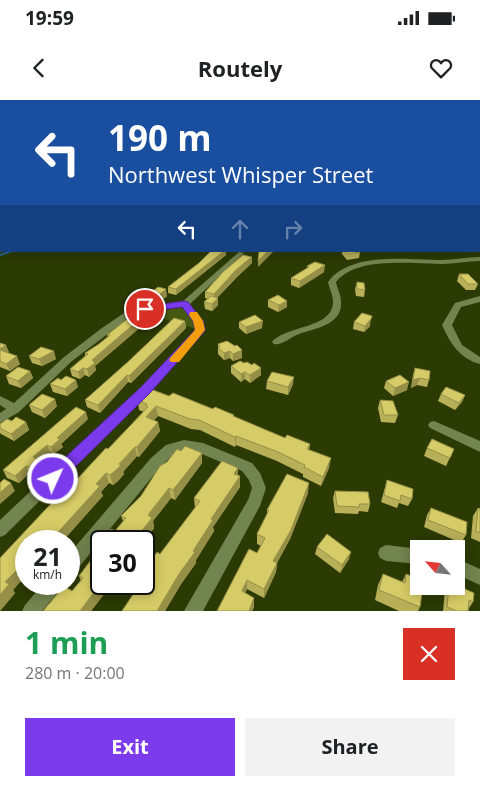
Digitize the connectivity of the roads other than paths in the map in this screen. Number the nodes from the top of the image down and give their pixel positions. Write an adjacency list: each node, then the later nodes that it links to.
1 (241, 253): 4 (street)
2 (480, 259): 5 (street)
3 (480, 299): 6 (street)
4 (184, 304): 8 (street); 12 (street)
5 (276, 342)
6 (480, 361)
7 (0, 400): 8 (street)
8 (15, 409): 9 (street)
9 (0, 419)
10 (434, 425): 11 (street)
11 (480, 447)
12 (0, 530)
13 (80, 553): 20 (street)
14 (386, 553): 15 (street)
15 (410, 555)
16 (465, 570): 17 (street)
17 (480, 577)
18 (45, 595): 19 (street)
19 (31, 611)
20 (193, 611)

